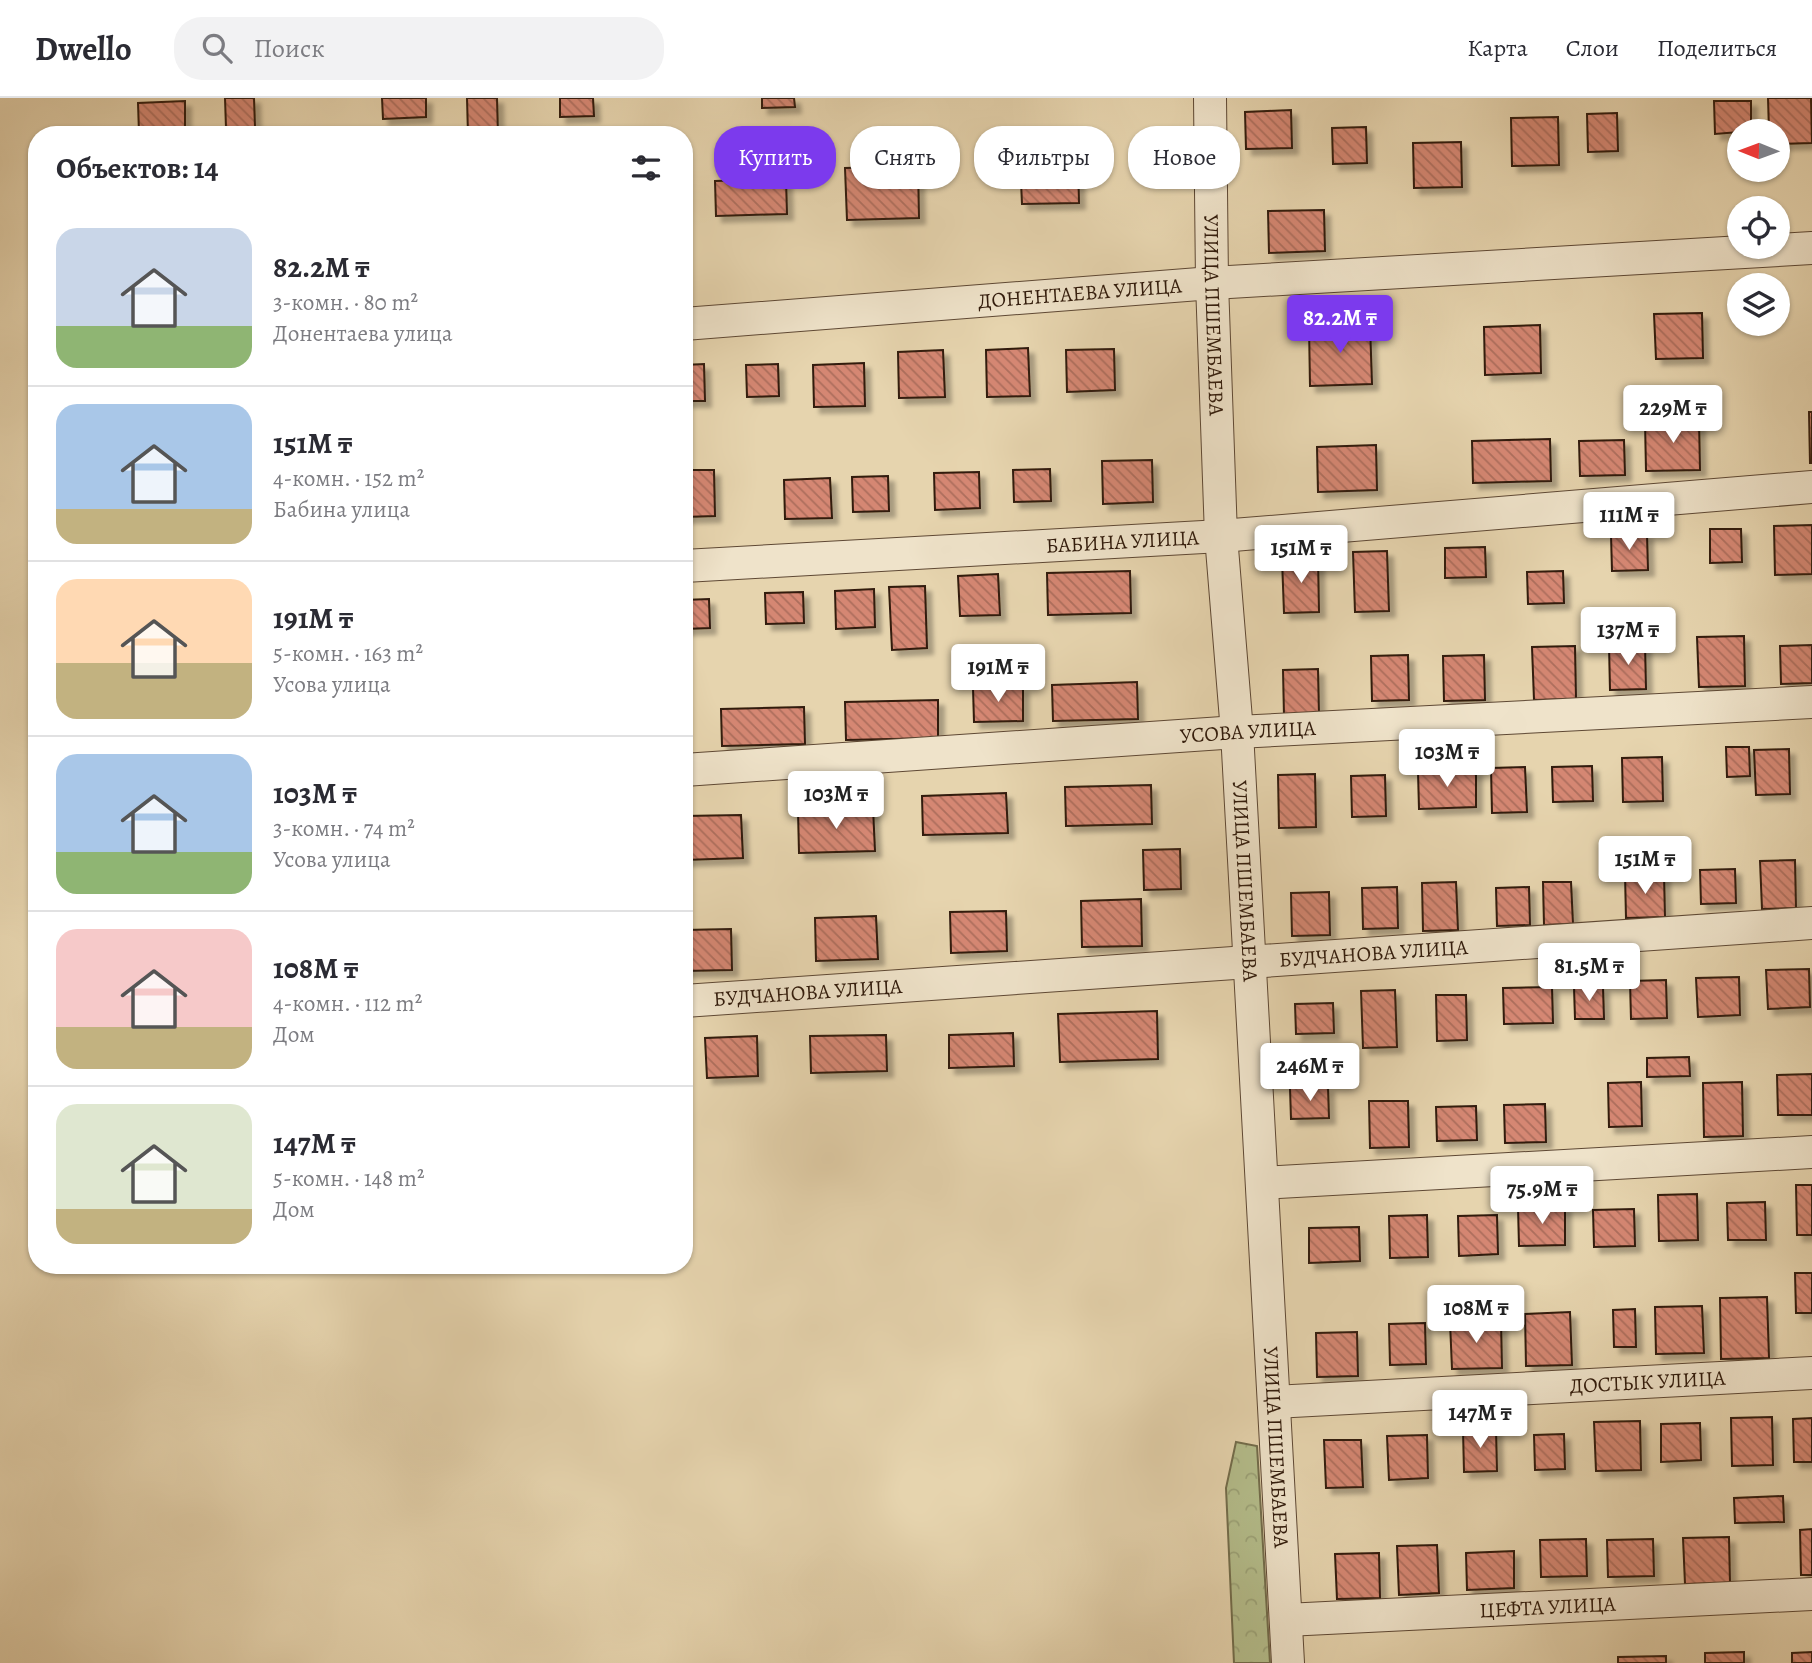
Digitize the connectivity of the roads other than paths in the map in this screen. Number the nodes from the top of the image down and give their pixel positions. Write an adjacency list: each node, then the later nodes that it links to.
1 (1210, 98): 3 (street, УЛИЦА ПШЕМБАЕВА)
2 (1812, 248): 3 (street, ДОНЕНТАЕВА УЛИЦА)
3 (1212, 283): 4 (street, ДОНЕНТАЕВА УЛИЦА); 6 (street, УЛИЦА ПШЕМБАЕВА)
4 (693, 323)
5 (1812, 487): 6 (street, БАБИНА УЛИЦА)
6 (1220, 536): 7 (street, БАБИНА УЛИЦА); 9 (street, УЛИЦА ПШЕМБАЕВА)
7 (693, 565)
8 (1812, 702): 9 (street, УСОВА УЛИЦА)
9 (1237, 732): 10 (street, УСОВА УЛИЦА); 12 (street, УЛИЦА ПШЕМБАЕВА)
10 (693, 769)
11 (1812, 923): 12 (street, БУДЧАНОВА УЛИЦА)
12 (1249, 963): 13 (street, БУДЧАНОВА УЛИЦА); 15 (street, УЛИЦА ПШЕМБАЕВА)
13 (693, 999)
14 (1812, 1152): 15 (street)
15 (1262, 1183): 17 (street, УЛИЦА ПШЕМБАЕВА)
16 (1812, 1373): 17 (street, ДОСТЫК УЛИЦА)
17 (1274, 1402): 19 (street, УЛИЦА ПШЕМБАЕВА)
18 (1812, 1594): 19 (street, ЦЕФТА УЛИЦА)
19 (1286, 1620): 20 (street, УЛИЦА ПШЕМБАЕВА)
20 (1288, 1663)

